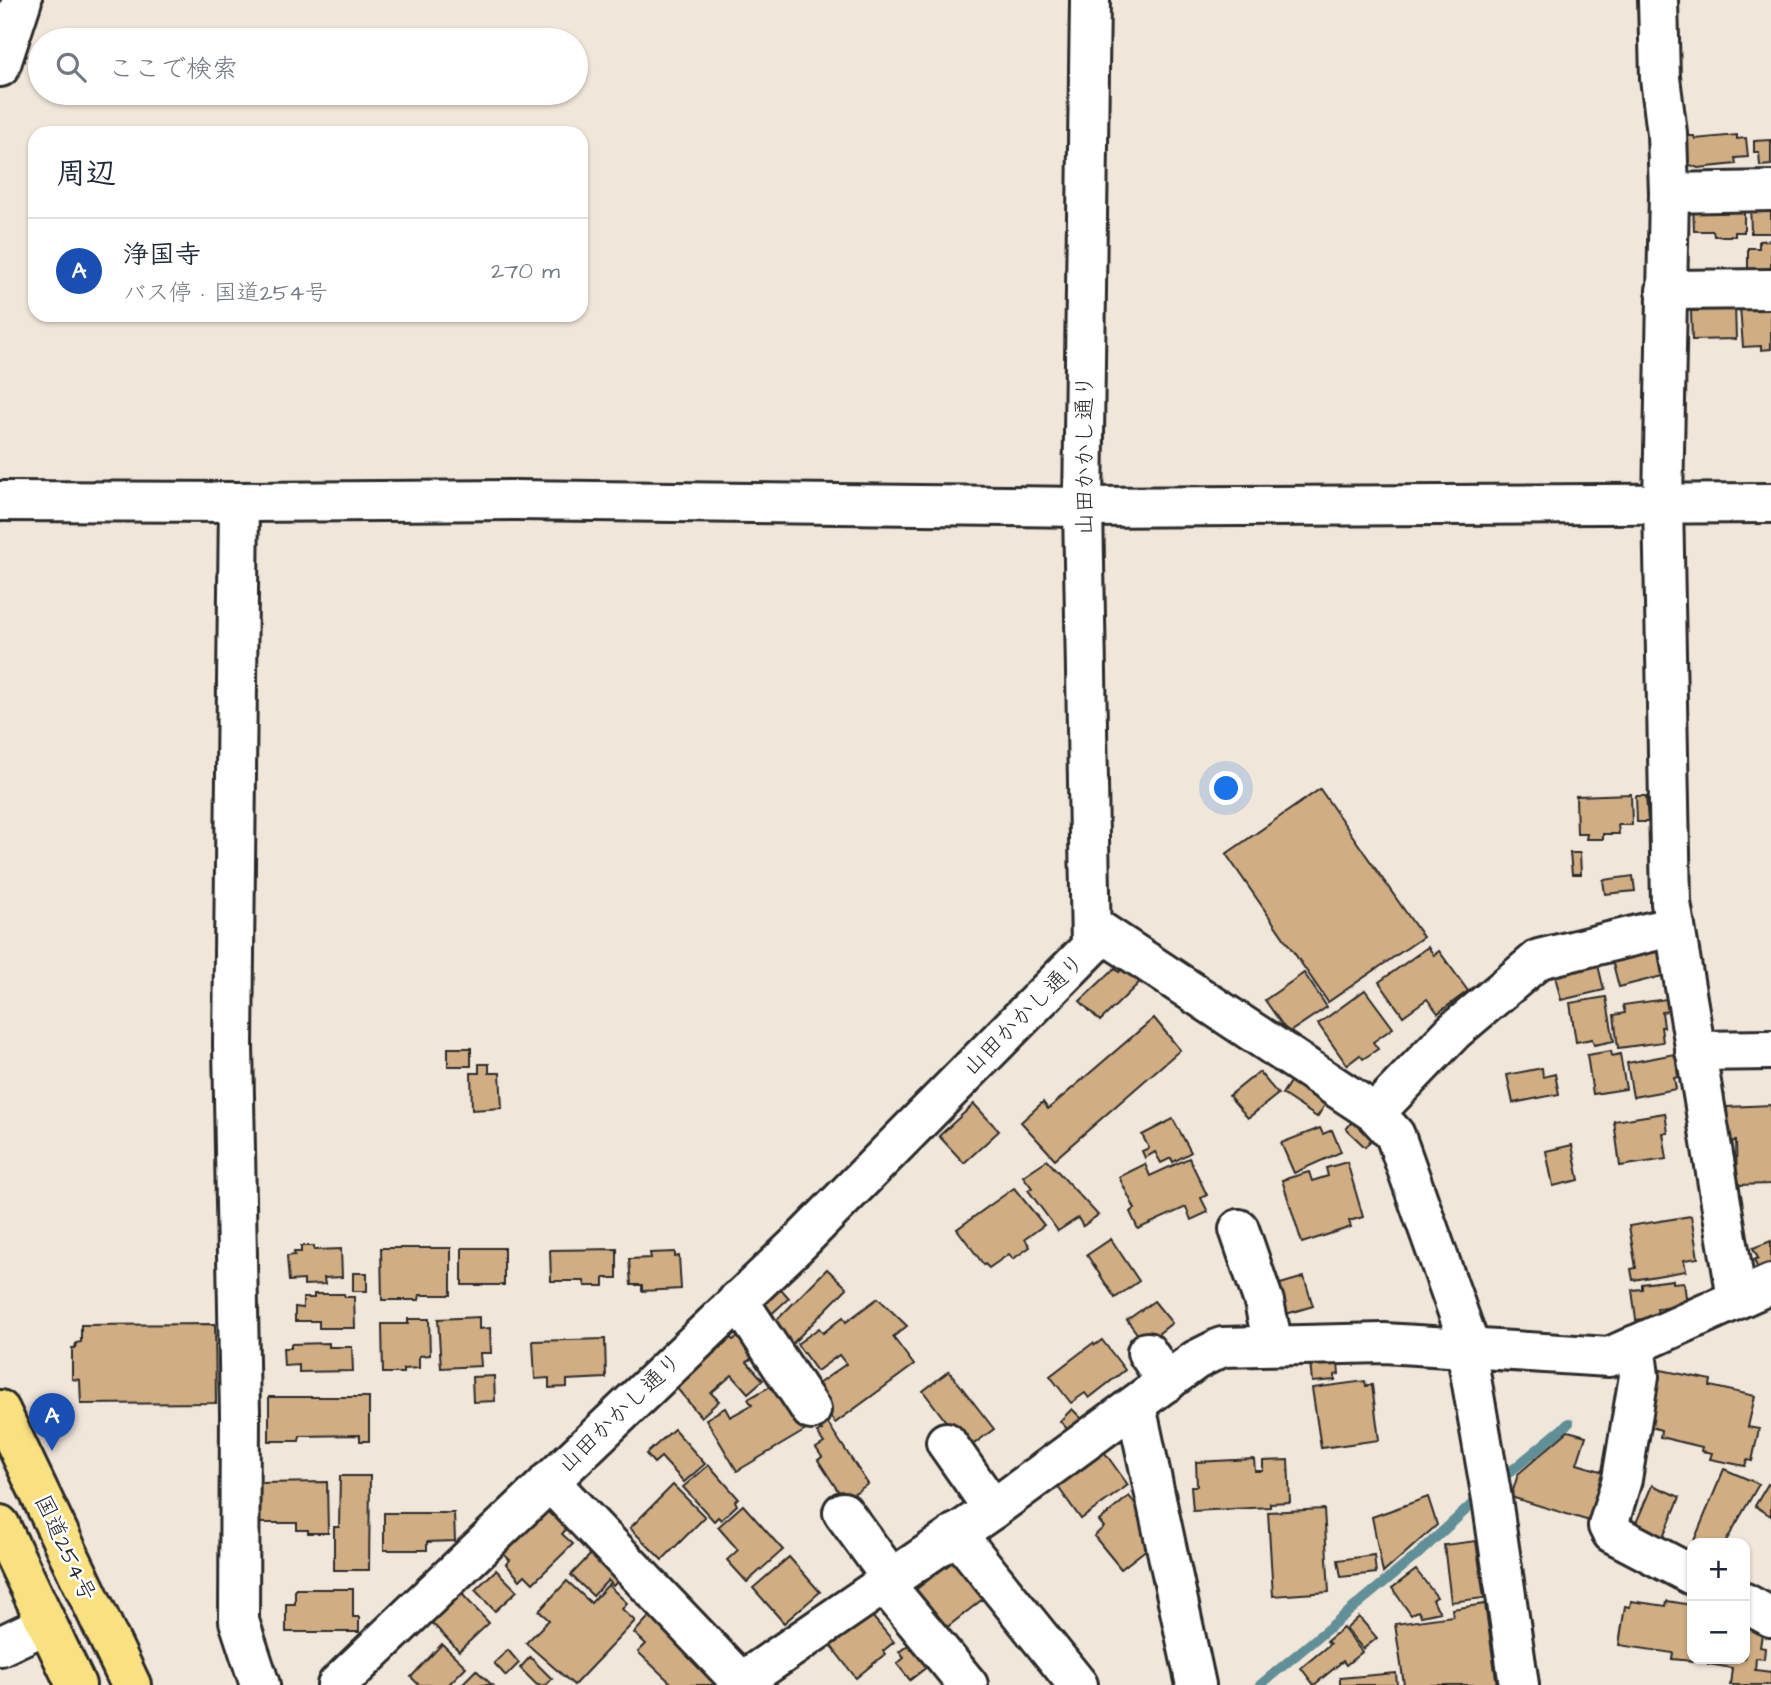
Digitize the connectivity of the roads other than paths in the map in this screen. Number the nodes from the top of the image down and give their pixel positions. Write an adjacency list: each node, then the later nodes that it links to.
1 (22, 0): 4 (street)
2 (1090, 0): 13 (street, 山田かかし通り)
3 (1658, 0): 6 (street)
4 (0, 67)
5 (1771, 191): 6 (street)
6 (1669, 193): 8 (street)
7 (1771, 289): 8 (street)
8 (1666, 290): 11 (street)
9 (0, 501): 10 (street)
10 (239, 502): 13 (street); 43 (street)
11 (1663, 503): 12 (street); 13 (street); 15 (street)
12 (1771, 503)
13 (1083, 507): 14 (street, 山田かかし通り)
14 (1091, 925): 18 (street); 21 (street, 山田かかし通り)
15 (1675, 926): 17 (street); 18 (street)
16 (1771, 1050): 17 (street)
17 (1695, 1051): 20 (street)
18 (1375, 1112): 24 (street)
19 (1239, 1229): 22 (street)
20 (1754, 1291): 23 (street)
21 (738, 1300): 27 (street); 29 (street, 山田かかし通り)
22 (1273, 1345): 24 (street); 25 (street)
23 (1635, 1345): 24 (street); 34 (street)
24 (1469, 1349): 48 (street)
25 (1136, 1406): 30 (street); 47 (street)
26 (0, 1410): 42 (highway, 国道254号)
27 (811, 1410)
28 (946, 1442): 30 (street)
29 (550, 1481): 40 (street); 44 (street, 山田かかし通り)
30 (993, 1509): 33 (street)
31 (843, 1512): 35 (street)
32 (0, 1525): 38 (highway)
33 (956, 1534): 35 (street); 46 (street)
34 (1687, 1572)
35 (888, 1580): 40 (street); 45 (street)
36 (1750, 1606): 37 (street)
37 (1771, 1617)
38 (46, 1624): 39 (street); 41 (highway)
39 (0, 1646)
40 (739, 1684)
41 (76, 1685)
42 (131, 1685)
43 (260, 1685)
44 (337, 1685)
45 (968, 1685)
46 (1078, 1685)
47 (1196, 1685)
48 (1519, 1685)

